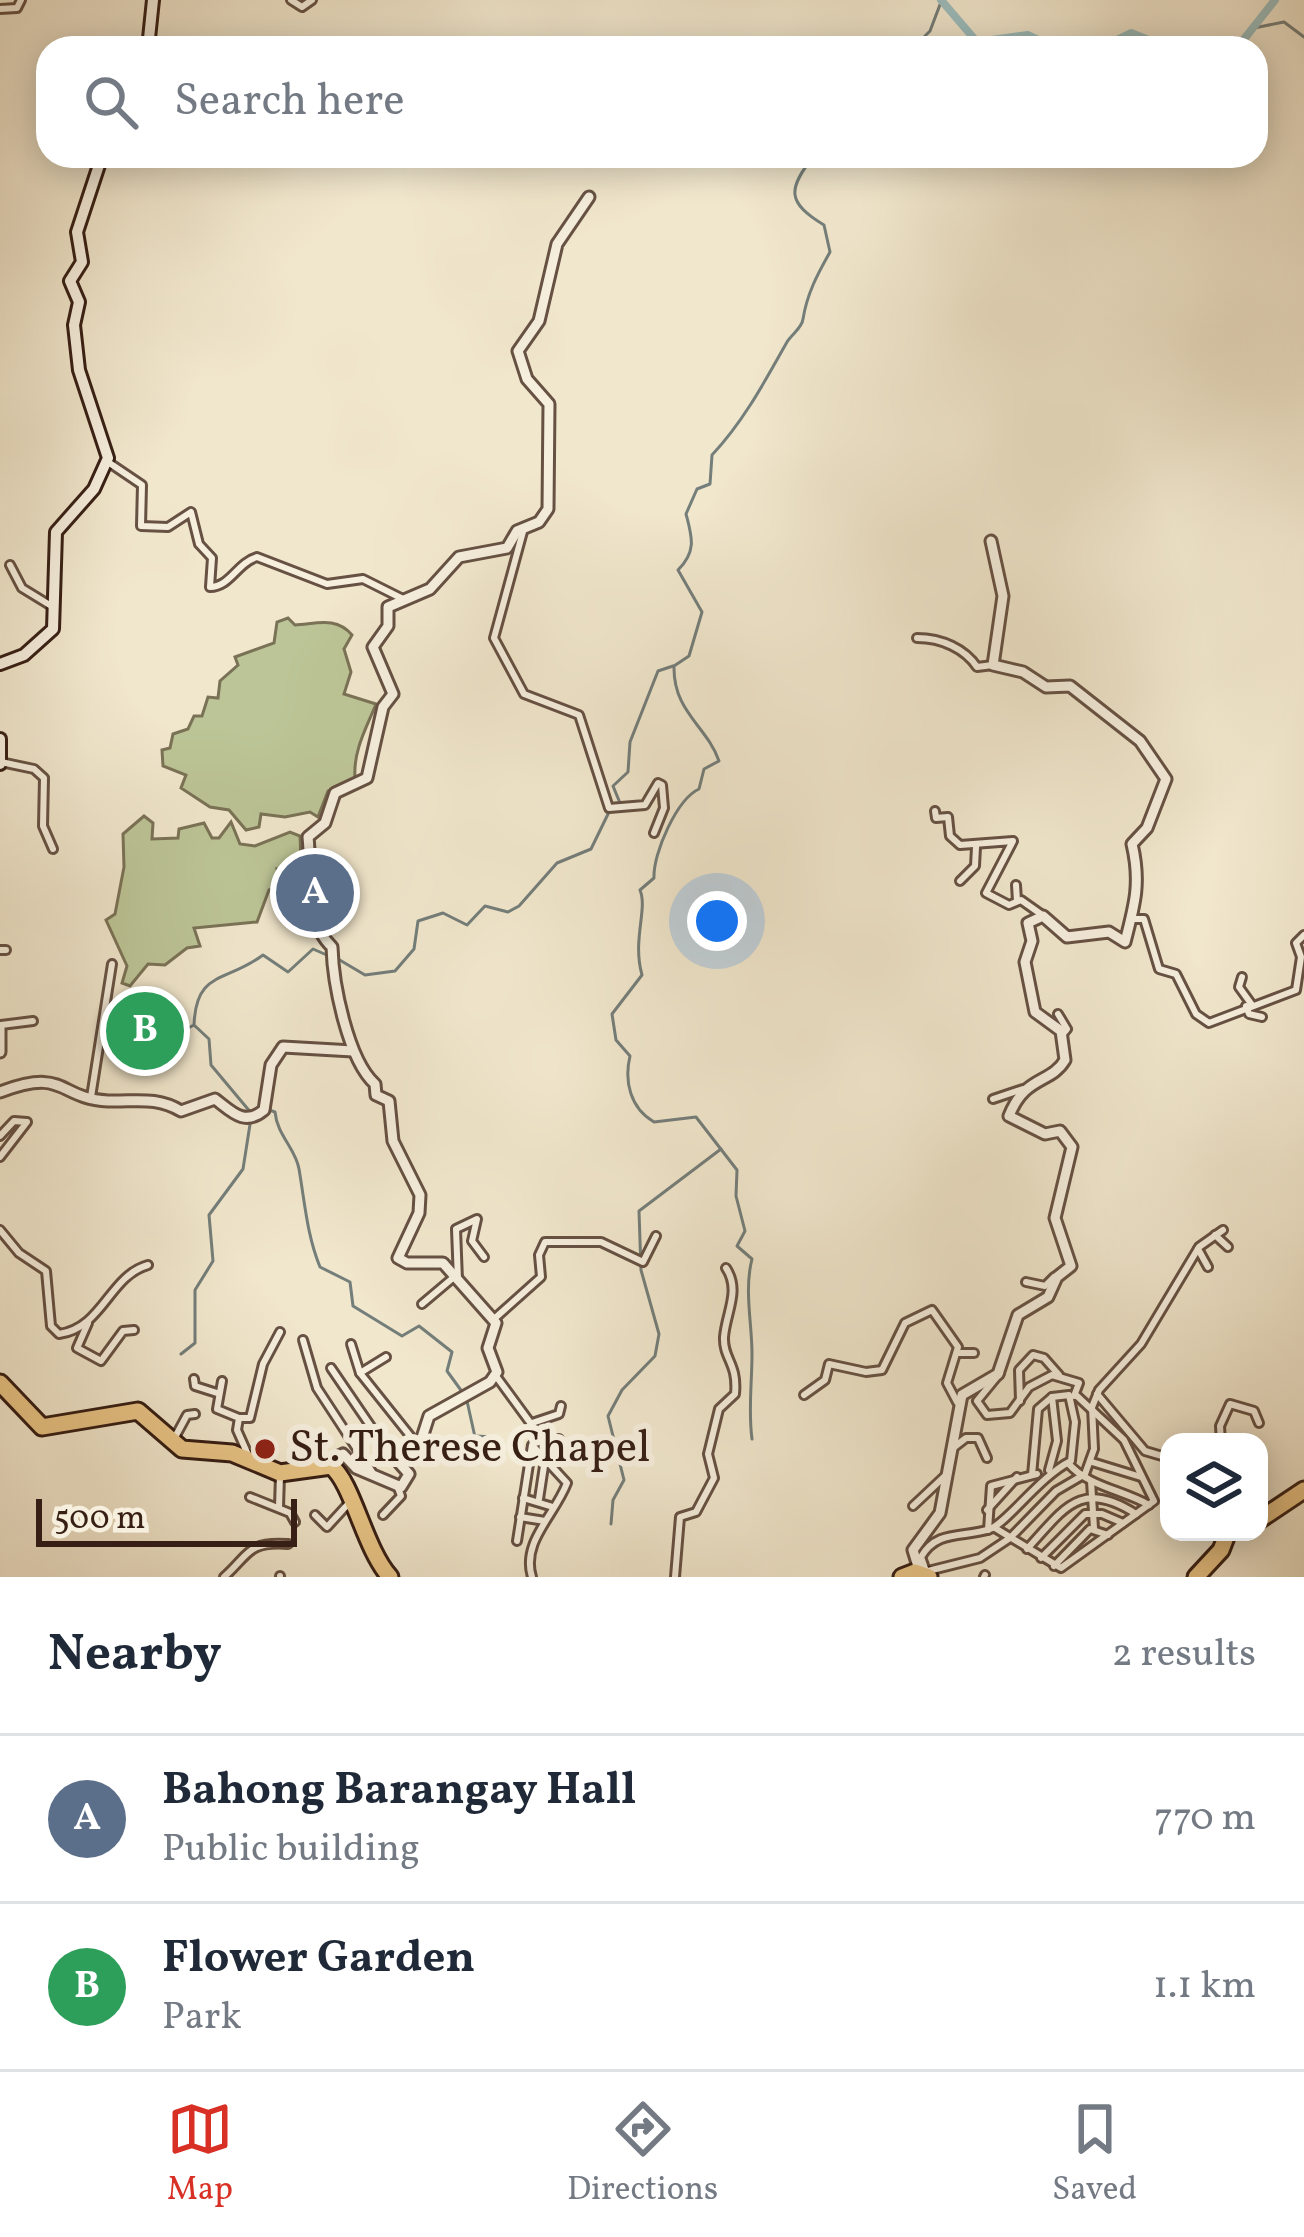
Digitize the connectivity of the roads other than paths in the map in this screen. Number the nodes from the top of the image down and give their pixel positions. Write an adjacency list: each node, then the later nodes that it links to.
1 (21, 0): 5 (street)
2 (154, 0): 6 (main road)
3 (291, 0): 4 (street)
4 (311, 0)
5 (0, 8)
6 (150, 36)
7 (98, 168): 9 (main road)
8 (590, 197): 10 (street)
9 (107, 462): 13 (street); 14 (main road)
10 (524, 528): 13 (street); 21 (street)
11 (991, 541): 17 (street)
12 (10, 566): 14 (street)
13 (403, 599): 27 (street)
14 (53, 607): 16 (main road)
15 (917, 638): 17 (street)
16 (0, 664)
17 (993, 665): 30 (street)
18 (0, 739): 19 (main road)
19 (0, 763): 23 (street)
20 (935, 811): 22 (street)
21 (654, 833)
22 (976, 847): 24 (street); 28 (street)
23 (53, 849)
24 (960, 881)
25 (333, 885): 27 (street)
26 (1016, 885): 28 (street)
27 (311, 888): 41 (street)
28 (1017, 901): 29 (street)
29 (1046, 917): 30 (street); 40 (street)
30 (1128, 928): 34 (street)
31 (1304, 935): 34 (street)
32 (112, 964): 45 (street)
33 (1242, 977): 34 (street)
34 (1249, 1006): 37 (street)
35 (1058, 1014): 40 (street)
36 (0, 1015): 39 (street)
37 (1262, 1017)
38 (33, 1021): 39 (street)
39 (2, 1026): 42 (street)
40 (1062, 1035): 43 (street)
41 (353, 1051): 45 (street); 58 (street)
42 (0, 1052)
43 (1024, 1088): 46 (street); 57 (street)
44 (0, 1092): 45 (street)
45 (91, 1097)
46 (993, 1099)
47 (0, 1136): 48 (street)
48 (0, 1157)
49 (0, 1229): 62 (street)
50 (656, 1236): 61 (street)
51 (1228, 1247): 52 (street)
52 (1198, 1249): 56 (street); 79 (street)
53 (484, 1257): 58 (street)
54 (148, 1264): 62 (street)
55 (726, 1268): 149 (street)
56 (1208, 1268)
57 (1058, 1276): 59 (street); 71 (street)
58 (456, 1280): 60 (street); 61 (street)
59 (1026, 1282)
60 (422, 1304)
61 (494, 1319): 74 (street)
62 (86, 1325): 63 (street)
63 (134, 1330)
64 (280, 1331): 88 (street)
65 (303, 1340): 107 (street)
66 (351, 1344): 72 (street)
67 (957, 1353): 68 (street); 80 (street); 86 (street)
68 (974, 1353)
69 (386, 1357): 72 (street)
70 (331, 1367): 100 (street)
71 (1000, 1370): 83 (street); 86 (street)
72 (361, 1372): 95 (street)
73 (1059, 1375): 81 (street); 83 (street); 83 (street)
74 (496, 1376): 90 (street); 95 (street)
75 (194, 1378): 78 (street)
76 (222, 1381): 78 (street)
77 (0, 1383): 94 (highway)
78 (217, 1393): 88 (street)
79 (1097, 1394): 85 (street); 97 (street)
80 (804, 1395)
81 (1074, 1396): 82 (street); 85 (street); 103 (street)
82 (1052, 1397): 106 (street); 109 (street)
83 (1020, 1401)
84 (561, 1406): 90 (street)
85 (1092, 1407): 102 (street); 112 (street)
86 (957, 1408): 96 (street)
87 (195, 1414): 94 (street)
88 (239, 1418): 99 (street)
89 (1259, 1423): 92 (street)
90 (532, 1424): 91 (street)
91 (549, 1433)
92 (1220, 1433)
93 (559, 1439): 101 (street)
94 (171, 1442): 99 (highway)
95 (418, 1447): 100 (street)
96 (950, 1449): 98 (street); 108 (street)
97 (1160, 1455)
98 (987, 1458)
99 (250, 1460): 105 (highway)
100 (394, 1460): 114 (street)
101 (547, 1460): 118 (street); 119 (street); 124 (street)
102 (1092, 1462): 111 (street); 112 (street)
103 (1068, 1463): 106 (street); 111 (street)
104 (323, 1464): 105 (highway); 107 (street); 120 (highway)
105 (280, 1473): 123 (street)
106 (1047, 1473): 109 (street); 135 (street)
107 (374, 1475): 114 (street)
108 (946, 1475): 122 (street); 145 (street)
109 (1032, 1475): 110 (street)
110 (1017, 1477): 125 (street); 125 (street)
111 (1080, 1478): 113 (street); 138 (street)
112 (1144, 1478): 121 (street)
113 (1091, 1481): 117 (street); 121 (street)
114 (398, 1488): 130 (street)
115 (1304, 1490): 128 (highway)
116 (250, 1497): 123 (street)
117 (1092, 1497): 126 (street); 127 (street); 142 (street)
118 (523, 1498): 119 (street); 131 (street)
119 (539, 1499): 124 (street)
120 (349, 1504): 129 (street); 147 (highway)
121 (1150, 1505): 127 (street)
122 (913, 1506)
123 (279, 1508): 133 (street)
124 (554, 1508): 132 (street)
125 (987, 1510): 135 (street)
126 (1093, 1512): 134 (street); 136 (street); 143 (street)
127 (1136, 1514): 134 (street)
128 (1268, 1514)
129 (315, 1515)
130 (383, 1515)
131 (520, 1517): 132 (street); 139 (street)
132 (545, 1521): 148 (street)
133 (295, 1522)
134 (1123, 1523): 137 (street)
135 (991, 1528): 138 (street); 145 (street)
136 (1094, 1528): 137 (street); 144 (street)
137 (1108, 1535): 144 (street)
138 (1010, 1538): 142 (street); 145 (street)
139 (517, 1541)
140 (1225, 1541): 151 (highway)
141 (288, 1544): 146 (street)
142 (1027, 1549): 143 (street)
143 (1041, 1558): 144 (street)
144 (1054, 1566)
145 (924, 1574): 150 (highway)
146 (224, 1577)
147 (390, 1577)
148 (532, 1577)
149 (675, 1577)
150 (902, 1577)
151 (1196, 1577)

